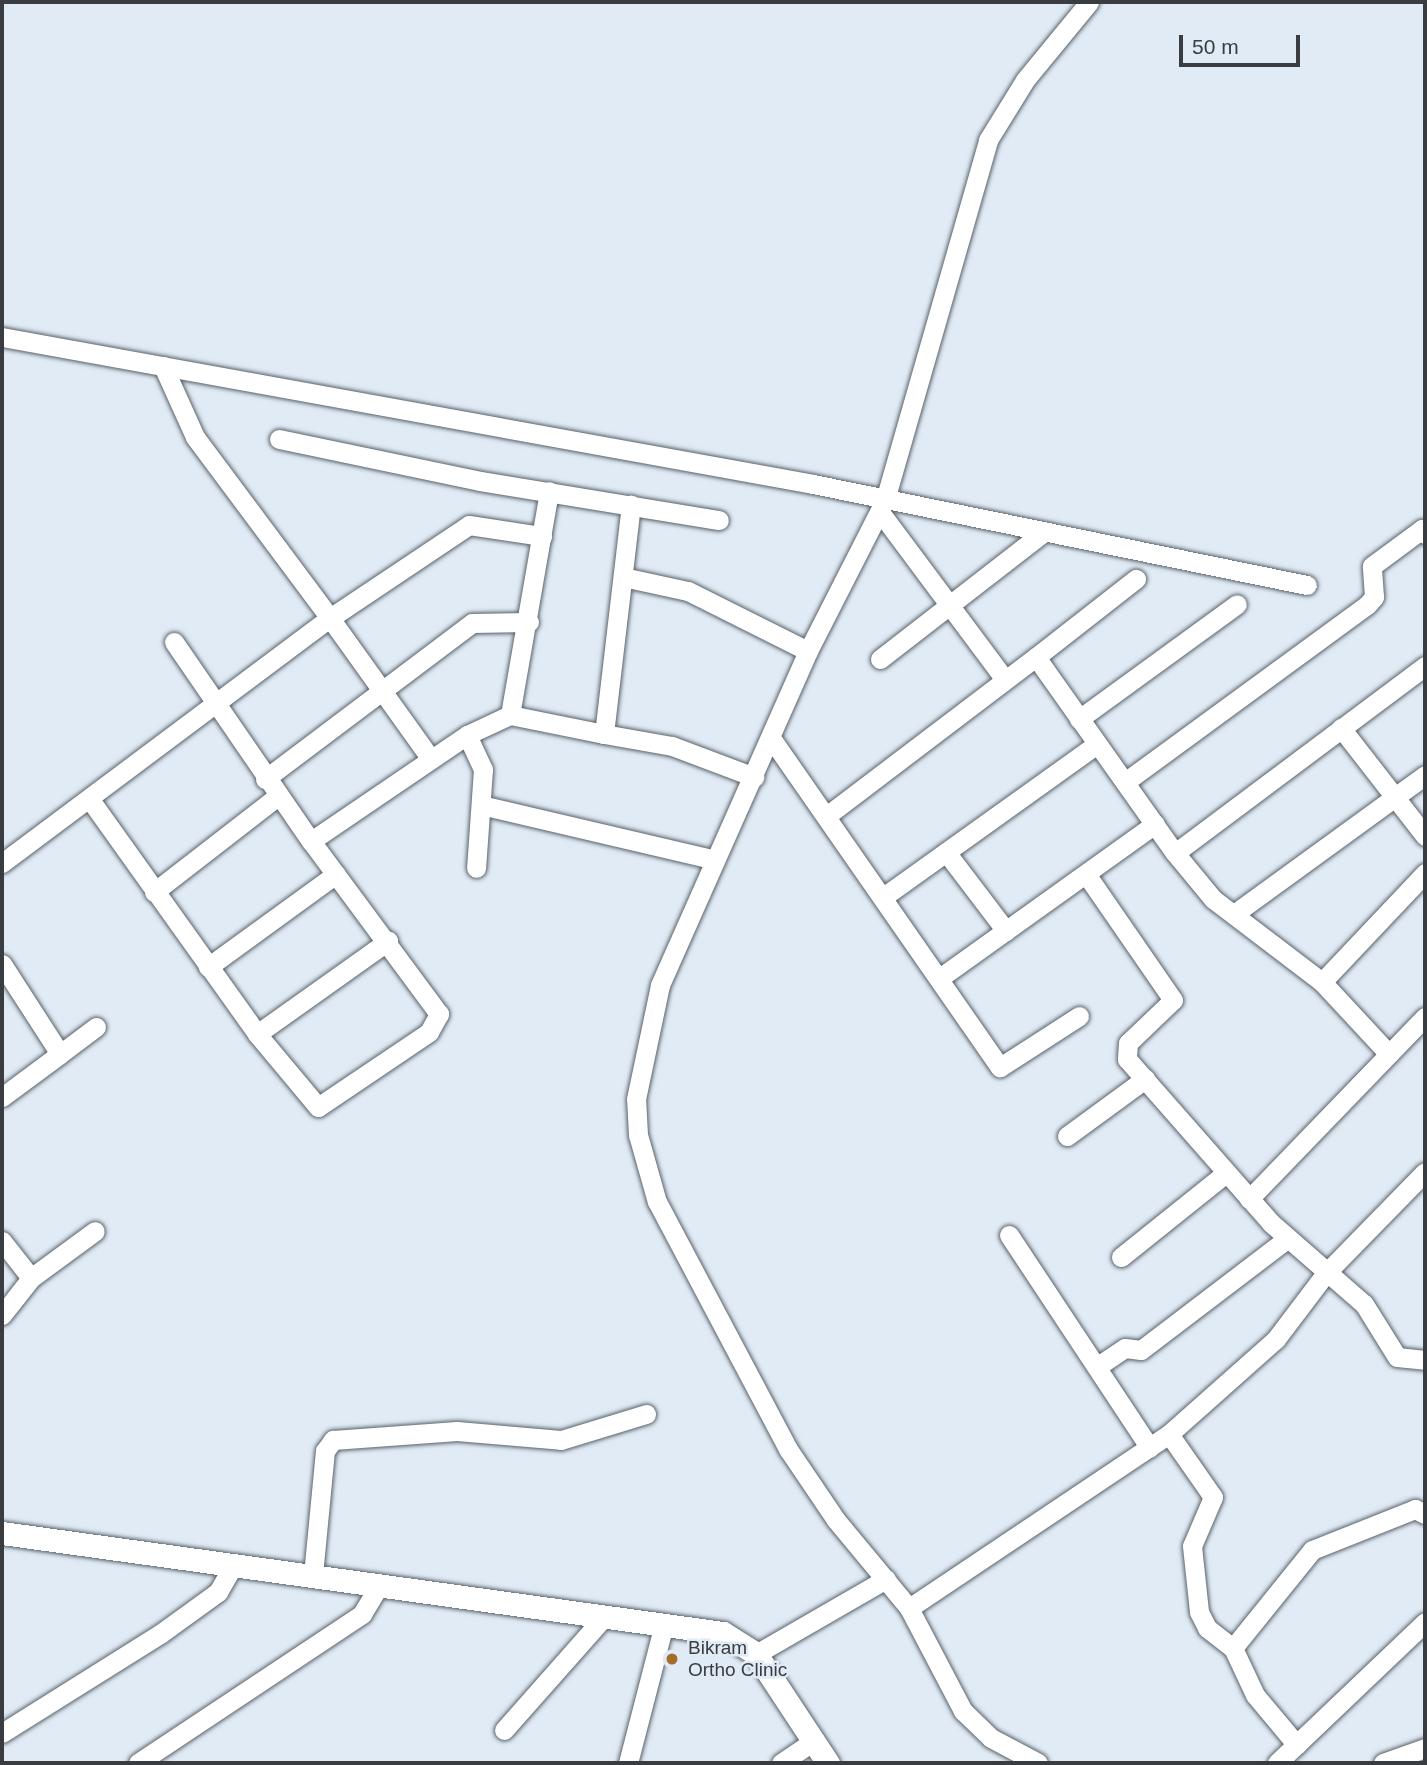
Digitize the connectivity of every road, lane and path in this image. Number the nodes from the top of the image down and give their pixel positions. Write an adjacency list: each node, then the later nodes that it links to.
1 (1089, 2): 7 (street)
2 (2, 337): 3 (street)
3 (163, 366): 7 (street); 17 (street)
4 (279, 439): 5 (street)
5 (549, 491): 6 (street); 11 (street)
6 (631, 506): 8 (street); 12 (street)
7 (882, 506): 10 (street); 15 (street); 20 (street)
8 (719, 520)
9 (1424, 530): 38 (street)
10 (1044, 532): 14 (street); 15 (street)
11 (542, 536): 17 (street); 18 (street)
12 (623, 577): 20 (street); 30 (street)
13 (1136, 579): 21 (street)
14 (1307, 585)
15 (947, 603): 22 (street); 24 (street)
16 (1237, 604): 28 (street)
17 (330, 618): 25 (street); 26 (street)
18 (529, 622): 25 (street); 27 (street)
19 (174, 642): 26 (street)
20 (808, 651): 32 (street)
21 (1036, 657): 24 (street); 28 (street)
22 (880, 659)
23 (1425, 666): 29 (street)
24 (1005, 680): 43 (street)
25 (383, 691): 34 (street); 37 (street)
26 (218, 705): 37 (street); 41 (street)
27 (510, 715): 30 (street); 31 (street)
28 (1079, 719): 33 (street)
29 (1341, 728): 40 (street); 48 (street)
30 (604, 734): 36 (street)
31 (467, 735): 34 (street); 42 (street)
32 (771, 738): 36 (street); 43 (street)
33 (1097, 744): 38 (street); 47 (street)
34 (431, 760): 46 (street)
35 (1425, 775): 40 (street)
36 (754, 777): 49 (street)
37 (265, 779): 39 (street)
38 (1125, 782): 44 (street)
39 (279, 795): 46 (street); 55 (street)
40 (1392, 799): 45 (street); 57 (street)
41 (90, 801): 50 (street); 55 (street)
42 (481, 805): 49 (street); 51 (street)
43 (829, 814): 56 (street)
44 (1155, 824): 48 (street); 54 (street)
45 (1425, 836)
46 (311, 841): 53 (street)
47 (946, 852): 56 (street); 58 (street)
48 (1175, 853): 57 (street)
49 (712, 859): 93 (street)
50 (2, 863)
51 (476, 868)
52 (1425, 873): 63 (street)
53 (336, 874): 59 (street); 61 (street)
54 (1086, 874): 58 (street); 70 (street)
55 (154, 892): 61 (street)
56 (886, 895): 62 (street)
57 (1234, 914): 63 (street)
58 (1006, 931): 62 (street)
59 (387, 941): 67 (street); 67 (street)
60 (2, 964): 68 (street)
61 (208, 967): 67 (street)
62 (941, 977): 64 (street)
63 (1322, 982): 69 (street)
64 (1079, 1016)
65 (1425, 1017): 69 (street)
66 (96, 1027): 68 (street)
67 (257, 1034)
68 (60, 1054): 71 (street)
69 (1389, 1054): 75 (street)
70 (1145, 1079): 72 (street); 74 (street)
71 (2, 1097)
72 (1067, 1136)
73 (1425, 1172): 81 (street)
74 (1226, 1173): 75 (street); 80 (street)
75 (1249, 1199): 78 (street)
76 (95, 1231): 82 (street)
77 (1009, 1235): 85 (street)
78 (1288, 1238): 81 (street); 85 (street)
79 (2, 1241): 82 (street)
80 (1121, 1257)
81 (1326, 1273): 84 (street); 87 (street)
82 (31, 1278): 83 (street)
83 (2, 1315)
84 (1425, 1360)
85 (1098, 1366): 88 (street)
86 (646, 1415): 92 (street)
87 (1169, 1434): 88 (street); 99 (street)
88 (1150, 1448): 95 (street)
89 (1425, 1514): 99 (street)
90 (2, 1533): 91 (main road)
91 (234, 1564): 92 (main road); 102 (street)
92 (313, 1575): 94 (main road)
93 (886, 1579): 95 (street); 100 (street)
94 (380, 1584): 96 (main road); 107 (street)
95 (909, 1608): 106 (street)
96 (605, 1616): 98 (main road); 101 (street)
97 (1425, 1622): 104 (street)
98 (664, 1624): 100 (main road); 108 (street)
99 (1233, 1648): 104 (street)
100 (756, 1654): 103 (main road)
101 (503, 1730)
102 (2, 1733)
103 (815, 1740): 109 (street); 110 (main road)
104 (1297, 1745): 111 (street)
105 (1425, 1748): 112 (street)
106 (1025, 1761)
107 (138, 1763)
108 (628, 1763)
109 (781, 1763)
110 (828, 1763)
111 (1277, 1763)
112 (1382, 1763)

